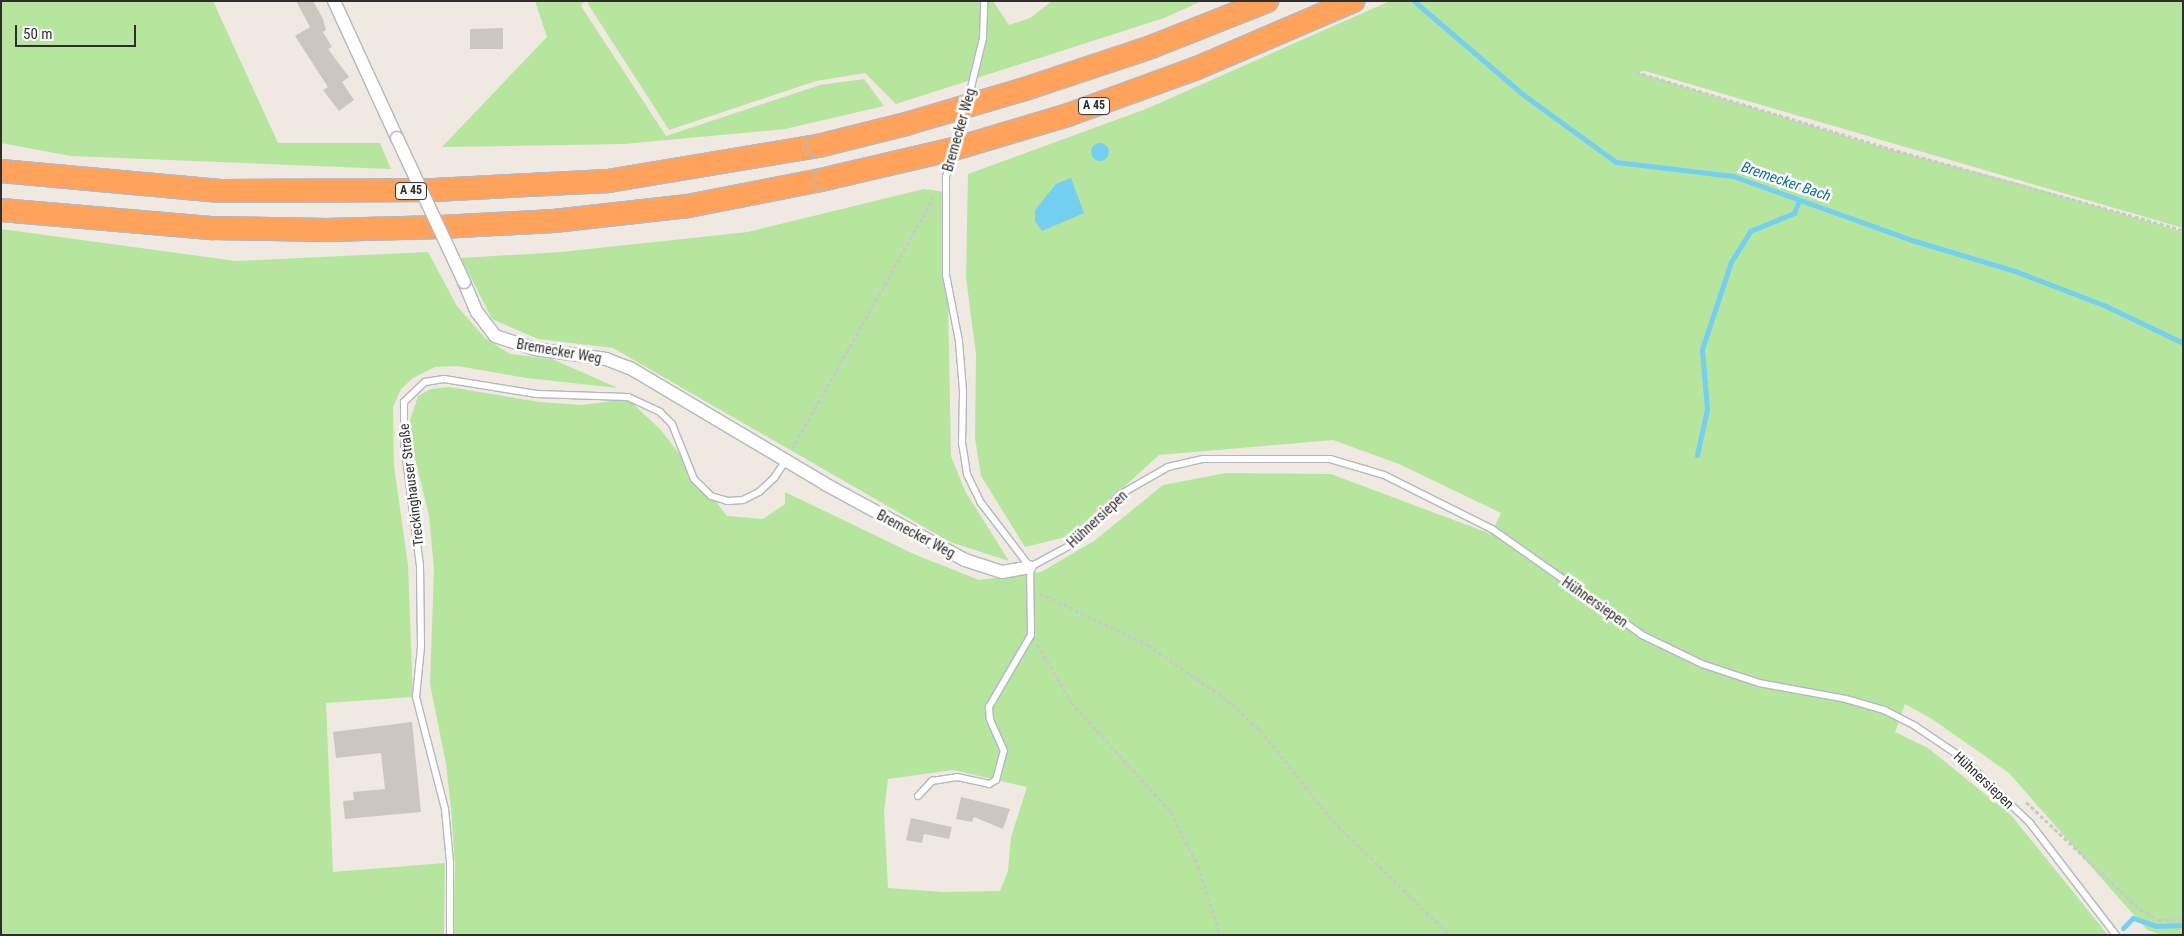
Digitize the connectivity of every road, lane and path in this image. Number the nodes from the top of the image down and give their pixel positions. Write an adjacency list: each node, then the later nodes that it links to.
1 (334, 1): 10 (street, Bremecker Weg, bridge)
2 (1267, 1): 6 (highway, A 45, bridge)
3 (1353, 1): 8 (highway, A 45, bridge)
4 (984, 2): 7 (lane, Bremecker Weg)
5 (1636, 72): 9 (path)
6 (1, 171)
7 (946, 177): 10 (path); 11 (lane, Bremecker Weg)
8 (1, 210)
9 (2183, 230)
10 (786, 460): 11 (street, Bremecker Weg); 17 (lane, Treckinghauser Straße)
11 (1030, 567): 12 (lane); 20 (lane, Hühnersiepen)
12 (1030, 588): 13 (lane); 19 (path)
13 (1031, 635): 14 (lane); 18 (path)
14 (918, 796)
15 (2023, 800): 16 (path)
16 (2183, 919)
17 (450, 935)
18 (1220, 935)
19 (1450, 935)
20 (2116, 935)

